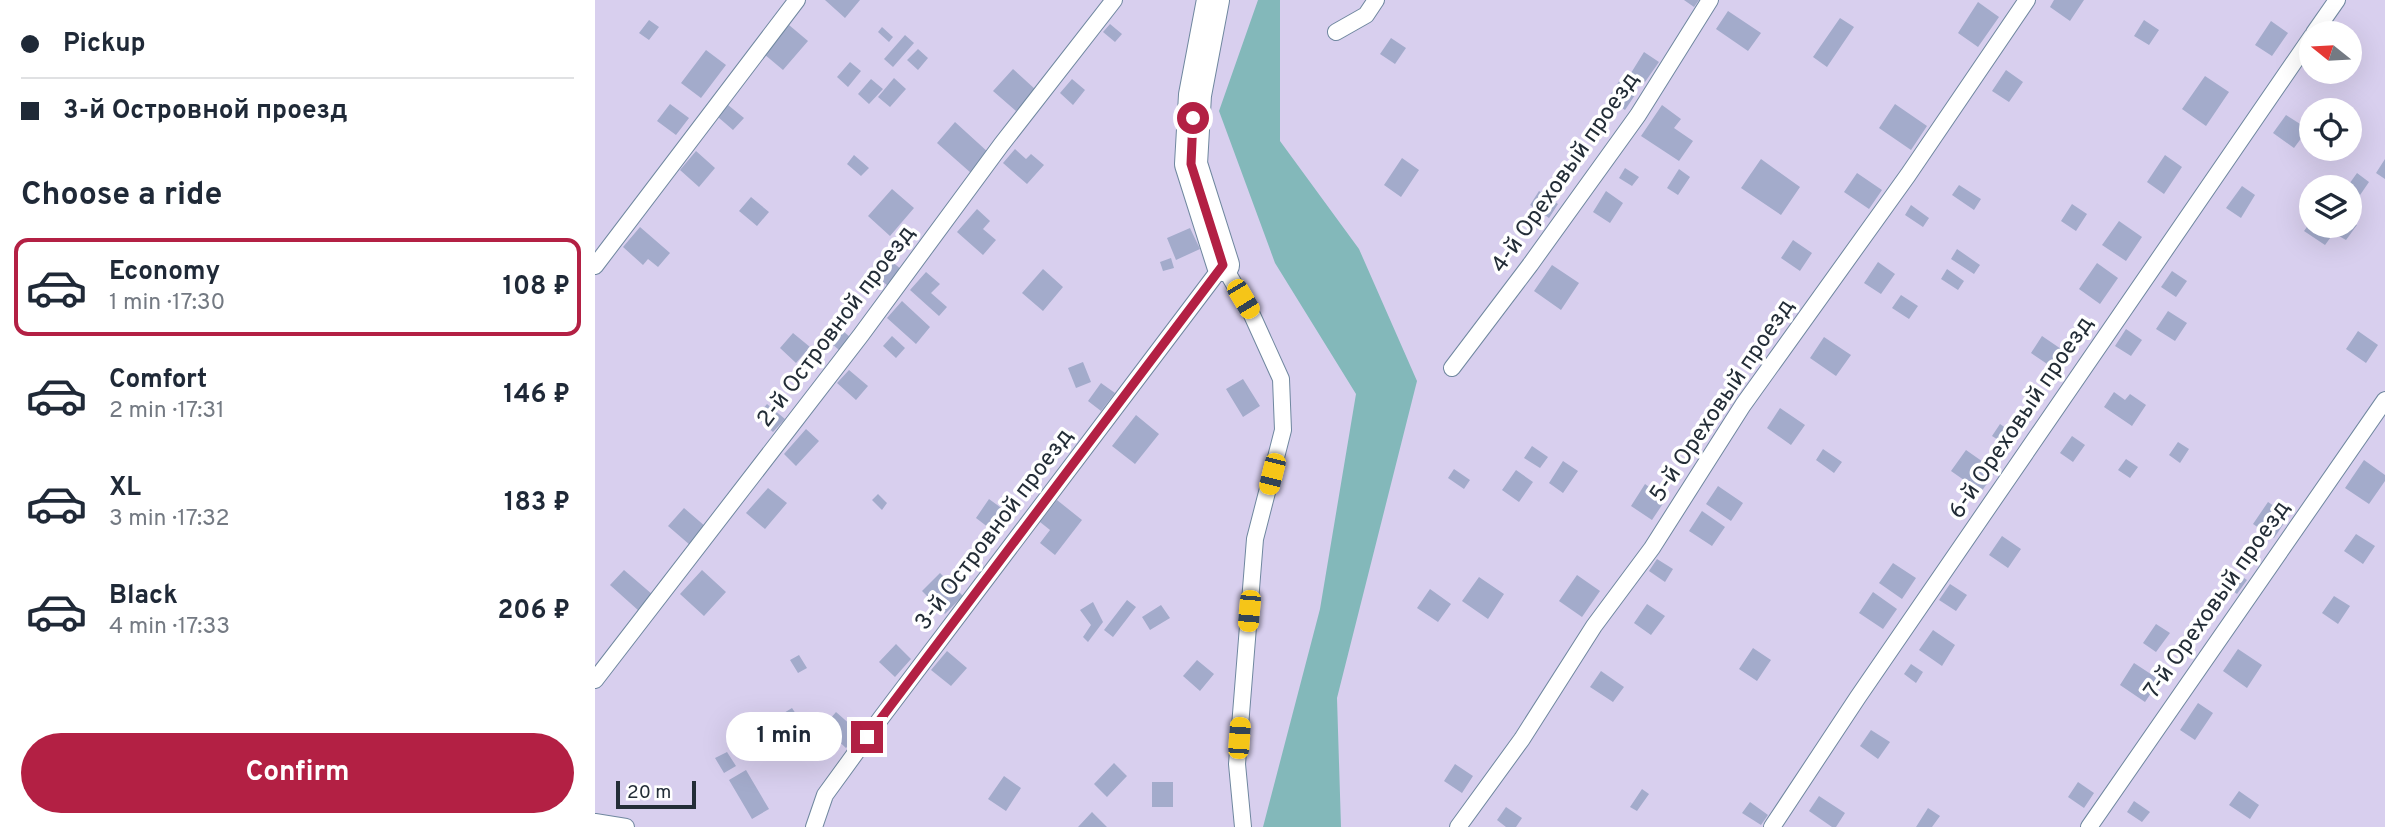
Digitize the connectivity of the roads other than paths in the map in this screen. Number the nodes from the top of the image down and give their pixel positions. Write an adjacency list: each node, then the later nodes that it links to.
1 (797, 0): 12 (lane)
2 (1114, 0): 15 (lane, 2-й Островной проезд)
3 (1213, 0): 11 (street)
4 (1376, 0): 9 (lane)
5 (1710, 0): 13 (lane, 4-й Ореховый проезд)
6 (2027, 0): 20 (lane, 5-й Ореховый проезд)
7 (2337, 0): 8 (lane, 6-й Ореховый проезд)
8 (2323, 21)
9 (1336, 32)
10 (2299, 55): 21 (lane, 6-й Ореховый проезд)
11 (1223, 265): 18 (lane, 3-й Островной проезд); 19 (lane)
12 (595, 266)
13 (1452, 368)
14 (2385, 400): 22 (lane, 7-й Ореховый проезд)
15 (595, 680)
16 (595, 822): 17 (lane)
17 (626, 827)
18 (814, 827)
19 (1243, 827)
20 (1458, 827)
21 (1772, 827)
22 (2089, 827)

